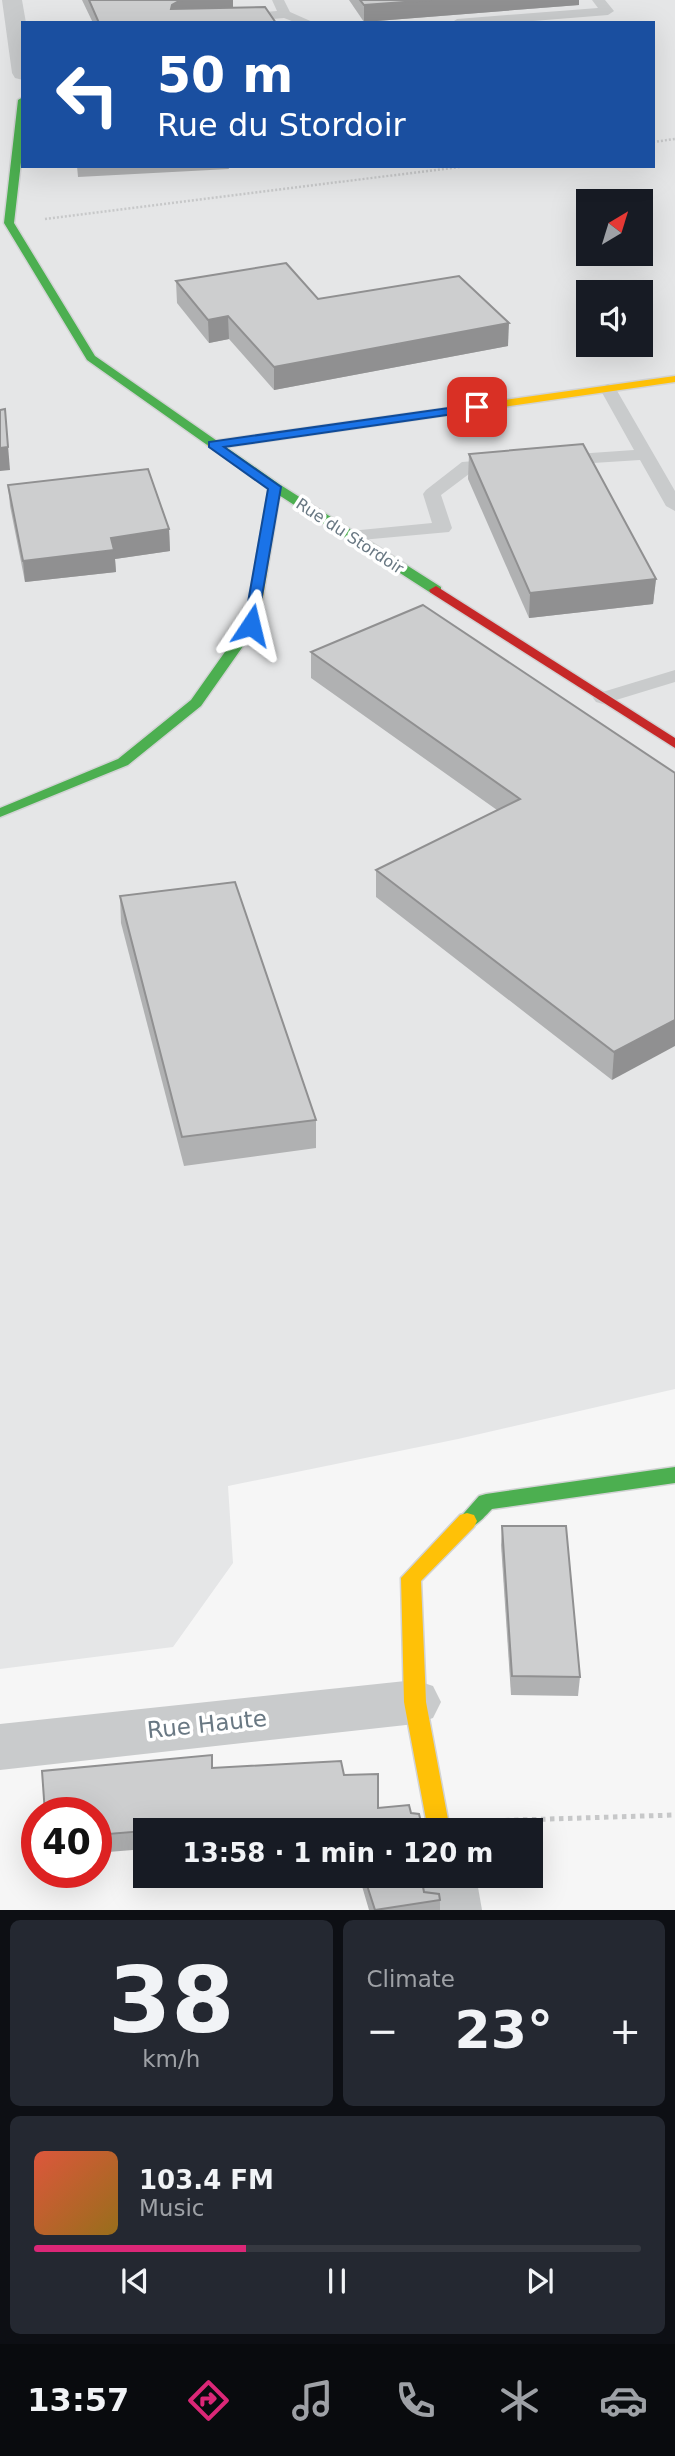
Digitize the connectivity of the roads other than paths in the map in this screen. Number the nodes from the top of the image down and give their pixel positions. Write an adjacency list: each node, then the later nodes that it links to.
1 (12, 0): 8 (street)
2 (278, 0): 4 (lane)
3 (598, 0): 7 (lane)
4 (285, 14): 5 (lane); 6 (lane)
5 (203, 21)
6 (304, 21)
7 (482, 21)
8 (20, 36)
9 (21, 118): 12 (street, Rue du Stordoir)
10 (675, 379): 11 (street)
11 (608, 389): 12 (street); 13 (lane)
12 (213, 444): 16 (street, Rue du Stordoir)
13 (646, 454): 14 (lane); 17 (lane)
14 (550, 460)
15 (523, 462): 18 (lane)
16 (275, 487): 18 (street, Rue du Stordoir); 23 (street)
17 (675, 506)
18 (350, 536): 21 (street, Rue du Stordoir)
19 (666, 679): 20 (lane); 21 (lane)
20 (675, 694)
21 (603, 698): 22 (street, Rue du Stordoir)
22 (675, 744)
23 (0, 813)
24 (675, 1475): 25 (street)
25 (415, 1702): 26 (street, Rue Haute); 27 (street)
26 (0, 1746)
27 (437, 1818)
28 (450, 1888): 29 (street)
29 (454, 1910)

